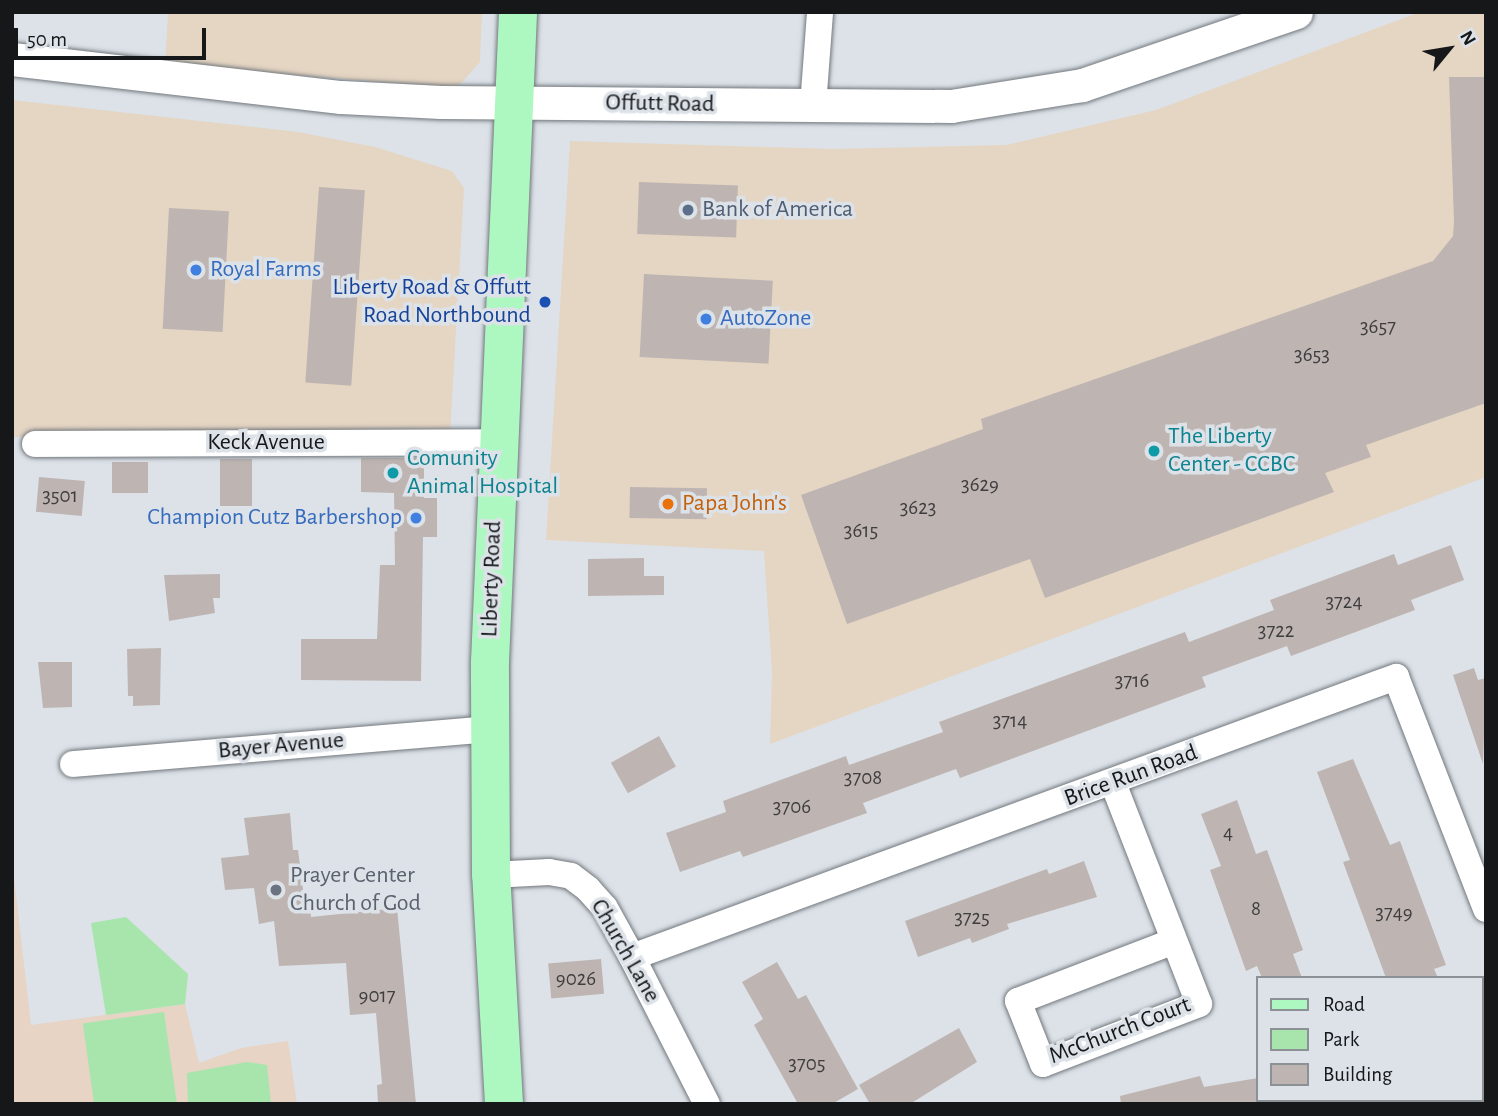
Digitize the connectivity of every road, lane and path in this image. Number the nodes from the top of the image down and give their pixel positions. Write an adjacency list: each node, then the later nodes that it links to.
1 (518, 12): 5 (main road, Liberty Road)
2 (820, 12): 6 (street)
3 (1296, 12): 6 (street, Offutt Road)
4 (12, 59): 5 (street, Offutt Road)
5 (513, 102): 6 (street, Offutt Road); 7 (main road, Liberty Road)
6 (813, 106)
7 (497, 442): 8 (street, Keck Avenue); 9 (main road, Liberty Road)
8 (36, 444)
9 (490, 729): 10 (street, Bayer Avenue); 12 (main road, Liberty Road)
10 (73, 764)
11 (1113, 783): 13 (street, Brice Run Road); 14 (street, McChurch Court); 15 (street, Brice Run Road)
12 (491, 875): 15 (street, Church Lane); 16 (main road, Liberty Road)
13 (1486, 909)
14 (1174, 941): 14 (street, McChurch Court)
15 (632, 957): 17 (street, Church Lane)
16 (503, 1104)
17 (707, 1104)

